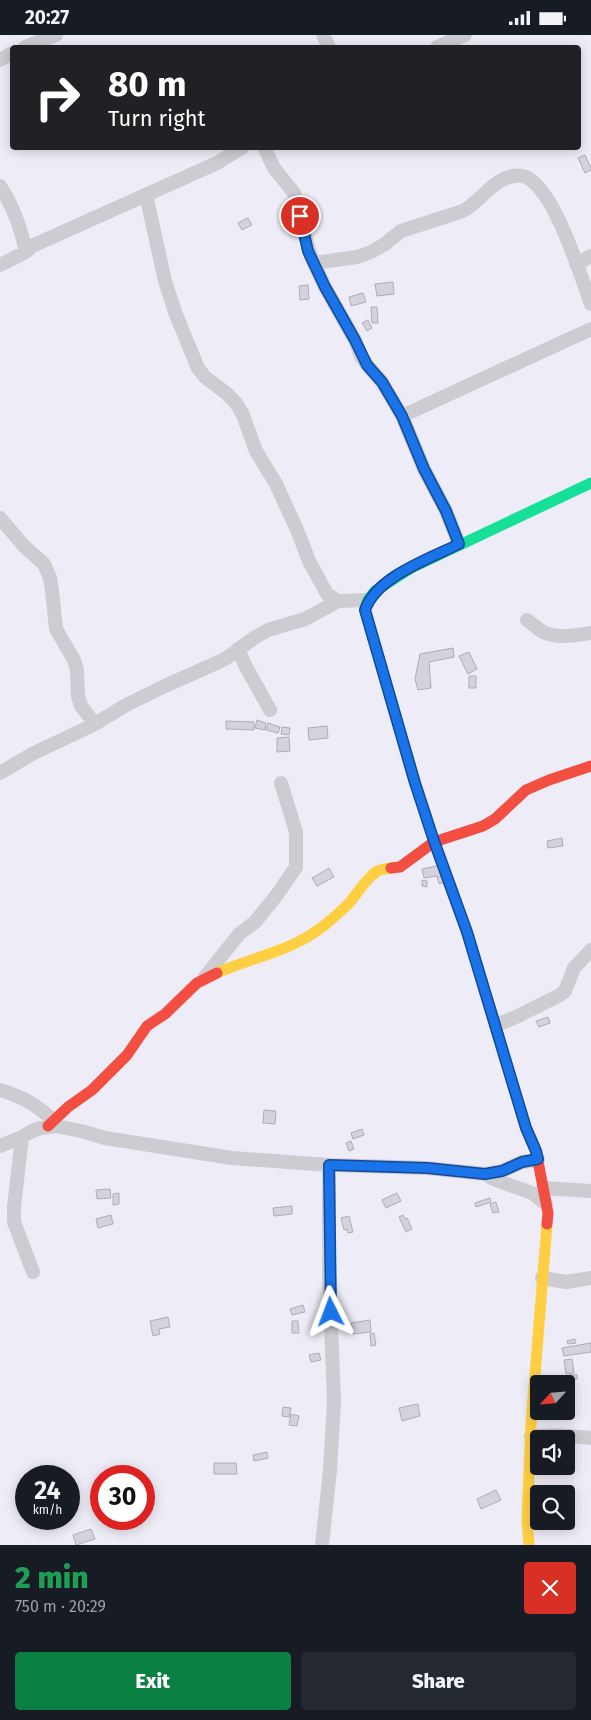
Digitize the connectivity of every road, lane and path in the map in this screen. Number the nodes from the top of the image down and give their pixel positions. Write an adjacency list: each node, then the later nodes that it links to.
1 (56, 35): 3 (street)
2 (465, 35): 4 (street)
3 (30, 45)
4 (442, 45)
5 (238, 150): 8 (street)
6 (265, 150): 11 (street)
7 (0, 186): 9 (street)
8 (146, 195): 9 (street); 21 (street)
9 (26, 252): 13 (street)
10 (591, 256): 12 (street)
11 (314, 263): 12 (street); 16 (street)
12 (576, 264): 14 (street)
13 (0, 265)
14 (591, 305)
15 (591, 329): 16 (street)
16 (402, 416): 19 (street)
17 (591, 483): 19 (street)
18 (0, 518): 26 (street)
19 (459, 544): 20 (street)
20 (368, 600): 21 (street); 30 (street)
21 (338, 601): 24 (street)
22 (527, 620): 23 (street)
23 (591, 633)
24 (238, 649): 25 (street); 26 (street)
25 (270, 710)
26 (94, 725): 28 (street)
27 (591, 766): 30 (street)
28 (0, 773)
29 (282, 783): 32 (street)
30 (434, 841): 32 (street); 33 (street)
31 (591, 950): 33 (street)
32 (204, 979): 35 (street)
33 (496, 1025): 38 (street)
34 (0, 1090): 35 (street)
35 (51, 1123): 36 (street); 39 (street)
36 (22, 1137): 37 (street); 44 (street)
37 (0, 1146)
38 (538, 1159): 40 (street); 41 (street)
39 (329, 1165): 40 (street); 52 (street)
40 (485, 1174): 43 (street)
41 (543, 1188): 42 (street); 43 (street)
42 (591, 1191)
43 (546, 1204): 45 (street)
44 (32, 1272)
45 (542, 1278): 46 (street); 47 (street)
46 (591, 1278)
47 (531, 1430)
48 (575, 1437): 49 (street)
49 (591, 1438)
50 (530, 1452): 51 (street)
51 (526, 1544)
52 (322, 1545)

